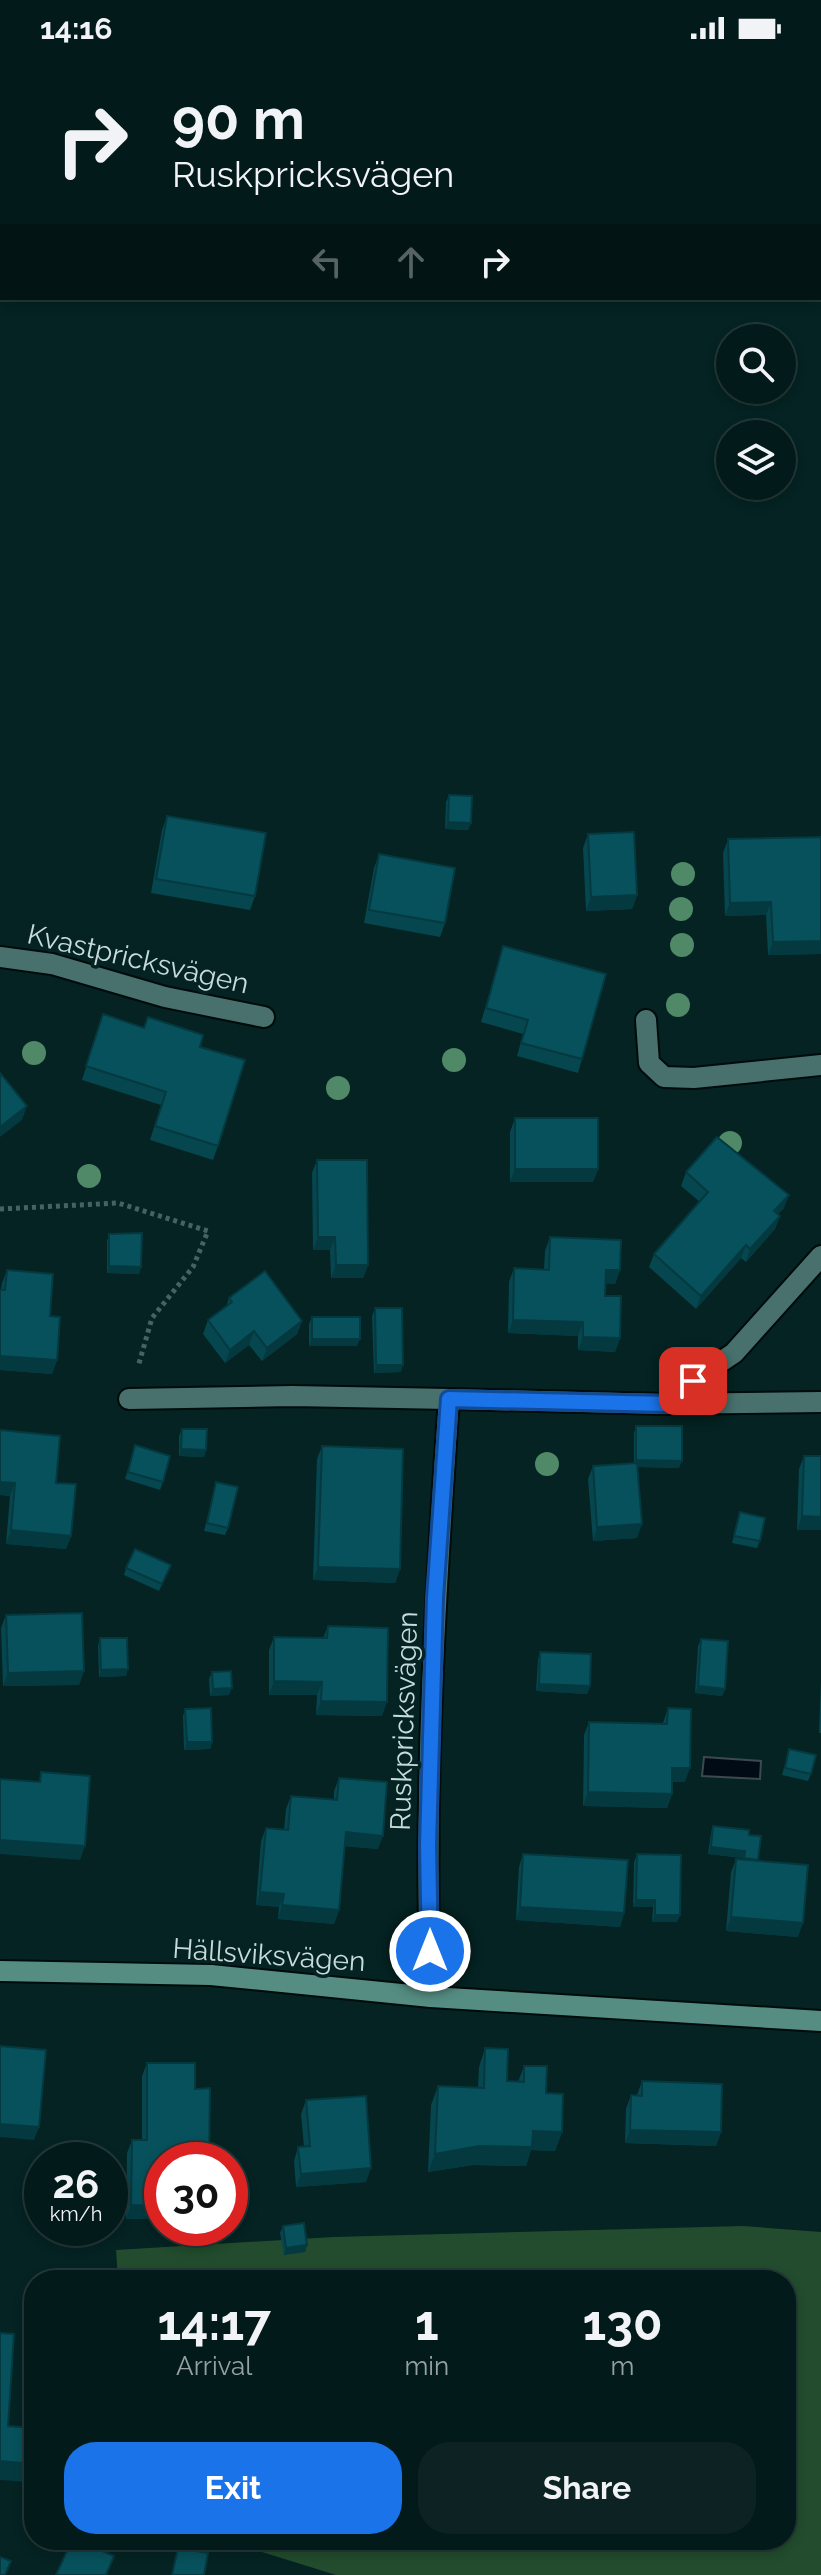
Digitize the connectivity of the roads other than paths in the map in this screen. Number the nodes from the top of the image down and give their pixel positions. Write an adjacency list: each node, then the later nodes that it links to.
1 (0, 957): 2 (street, Kvastpricksvägen)
2 (264, 1017)
3 (646, 1020): 4 (street)
4 (821, 1065)
5 (821, 1256): 9 (street)
6 (129, 1399): 7 (street)
7 (449, 1399): 9 (street); 11 (street, Ruskpricksvägen)
8 (821, 1402): 9 (street)
9 (666, 1404)
10 (0, 1971): 11 (street, Hällsviksvägen)
11 (431, 1997): 12 (street, Hällsviksvägen)
12 (821, 2021)

